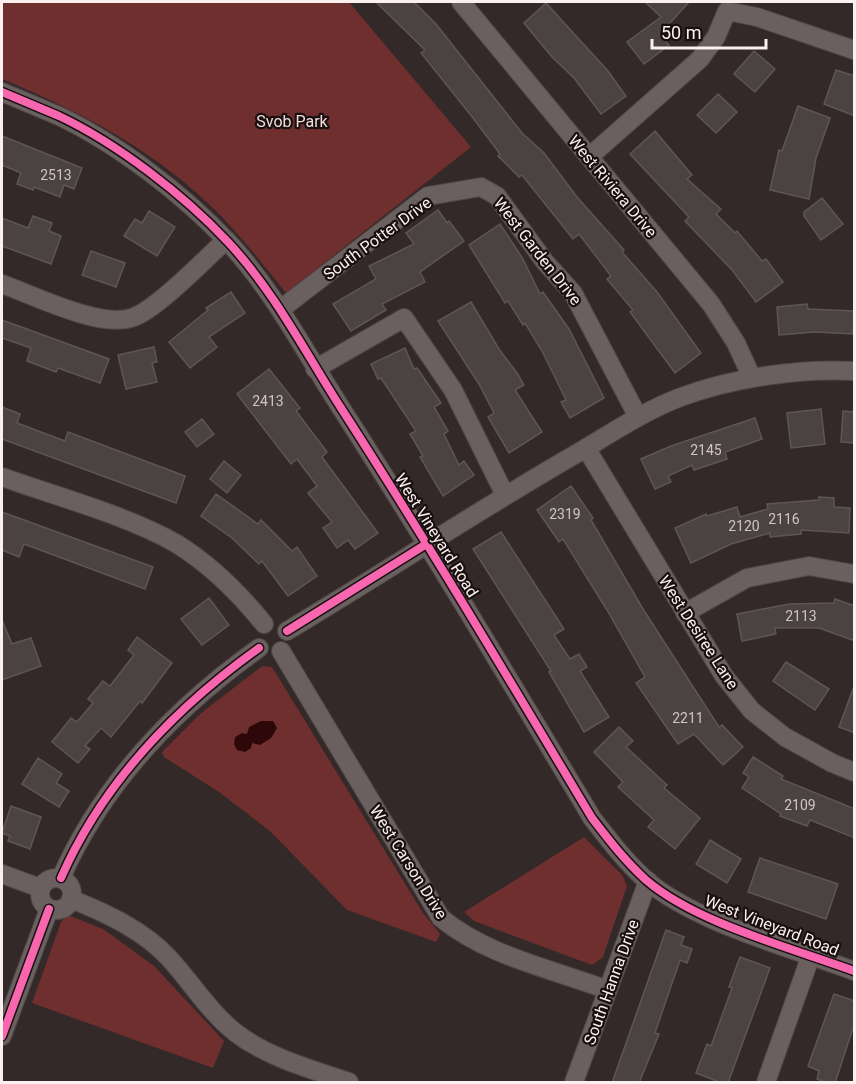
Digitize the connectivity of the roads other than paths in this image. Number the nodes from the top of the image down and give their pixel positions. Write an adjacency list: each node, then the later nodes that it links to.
1 (472, 5): 4 (street, West Riviera Drive)
2 (855, 50): 4 (street)
3 (2, 92): 6 (street, West Vineyard Road)
4 (589, 157): 11 (street, West Riviera Drive)
5 (481, 187): 8 (street, South Potter Drive); 12 (street, West Garden Drive)
6 (226, 240): 7 (street); 8 (street, West Vineyard Road)
7 (2, 284)
8 (281, 309): 9 (street, West Vineyard Road)
9 (315, 369): 15 (street); 16 (street, West Vineyard Road)
10 (855, 371): 11 (street)
11 (752, 378): 12 (street)
12 (638, 417): 13 (street)
13 (586, 448): 15 (street); 18 (street, West Desiree Lane)
14 (2, 477): 19 (street)
15 (505, 495): 16 (street)
16 (428, 543): 20 (street); 26 (street, West Vineyard Road)
17 (855, 574): 18 (street)
18 (685, 613): 23 (street, West Desiree Lane)
19 (264, 624): 20 (street); 21 (street)
20 (287, 631): 22 (street)
21 (259, 648): 22 (street); 25 (street)
22 (281, 651): 32 (street, West Carson Drive)
23 (855, 772)
24 (2, 874): 27 (street)
25 (60, 878): 27 (street); 28 (street)
26 (648, 881): 30 (street, West Vineyard Road); 32 (street, South Hanna Drive)
27 (40, 888): 29 (street)
28 (71, 899): 29 (street); 34 (street)
29 (49, 909): 33 (street)
30 (811, 956): 31 (street, West Vineyard Road); 36 (street)
31 (855, 971)
32 (608, 990): 35 (street, South Hanna Drive)
33 (2, 1036)
34 (349, 1083)
35 (574, 1083)
36 (766, 1083)

